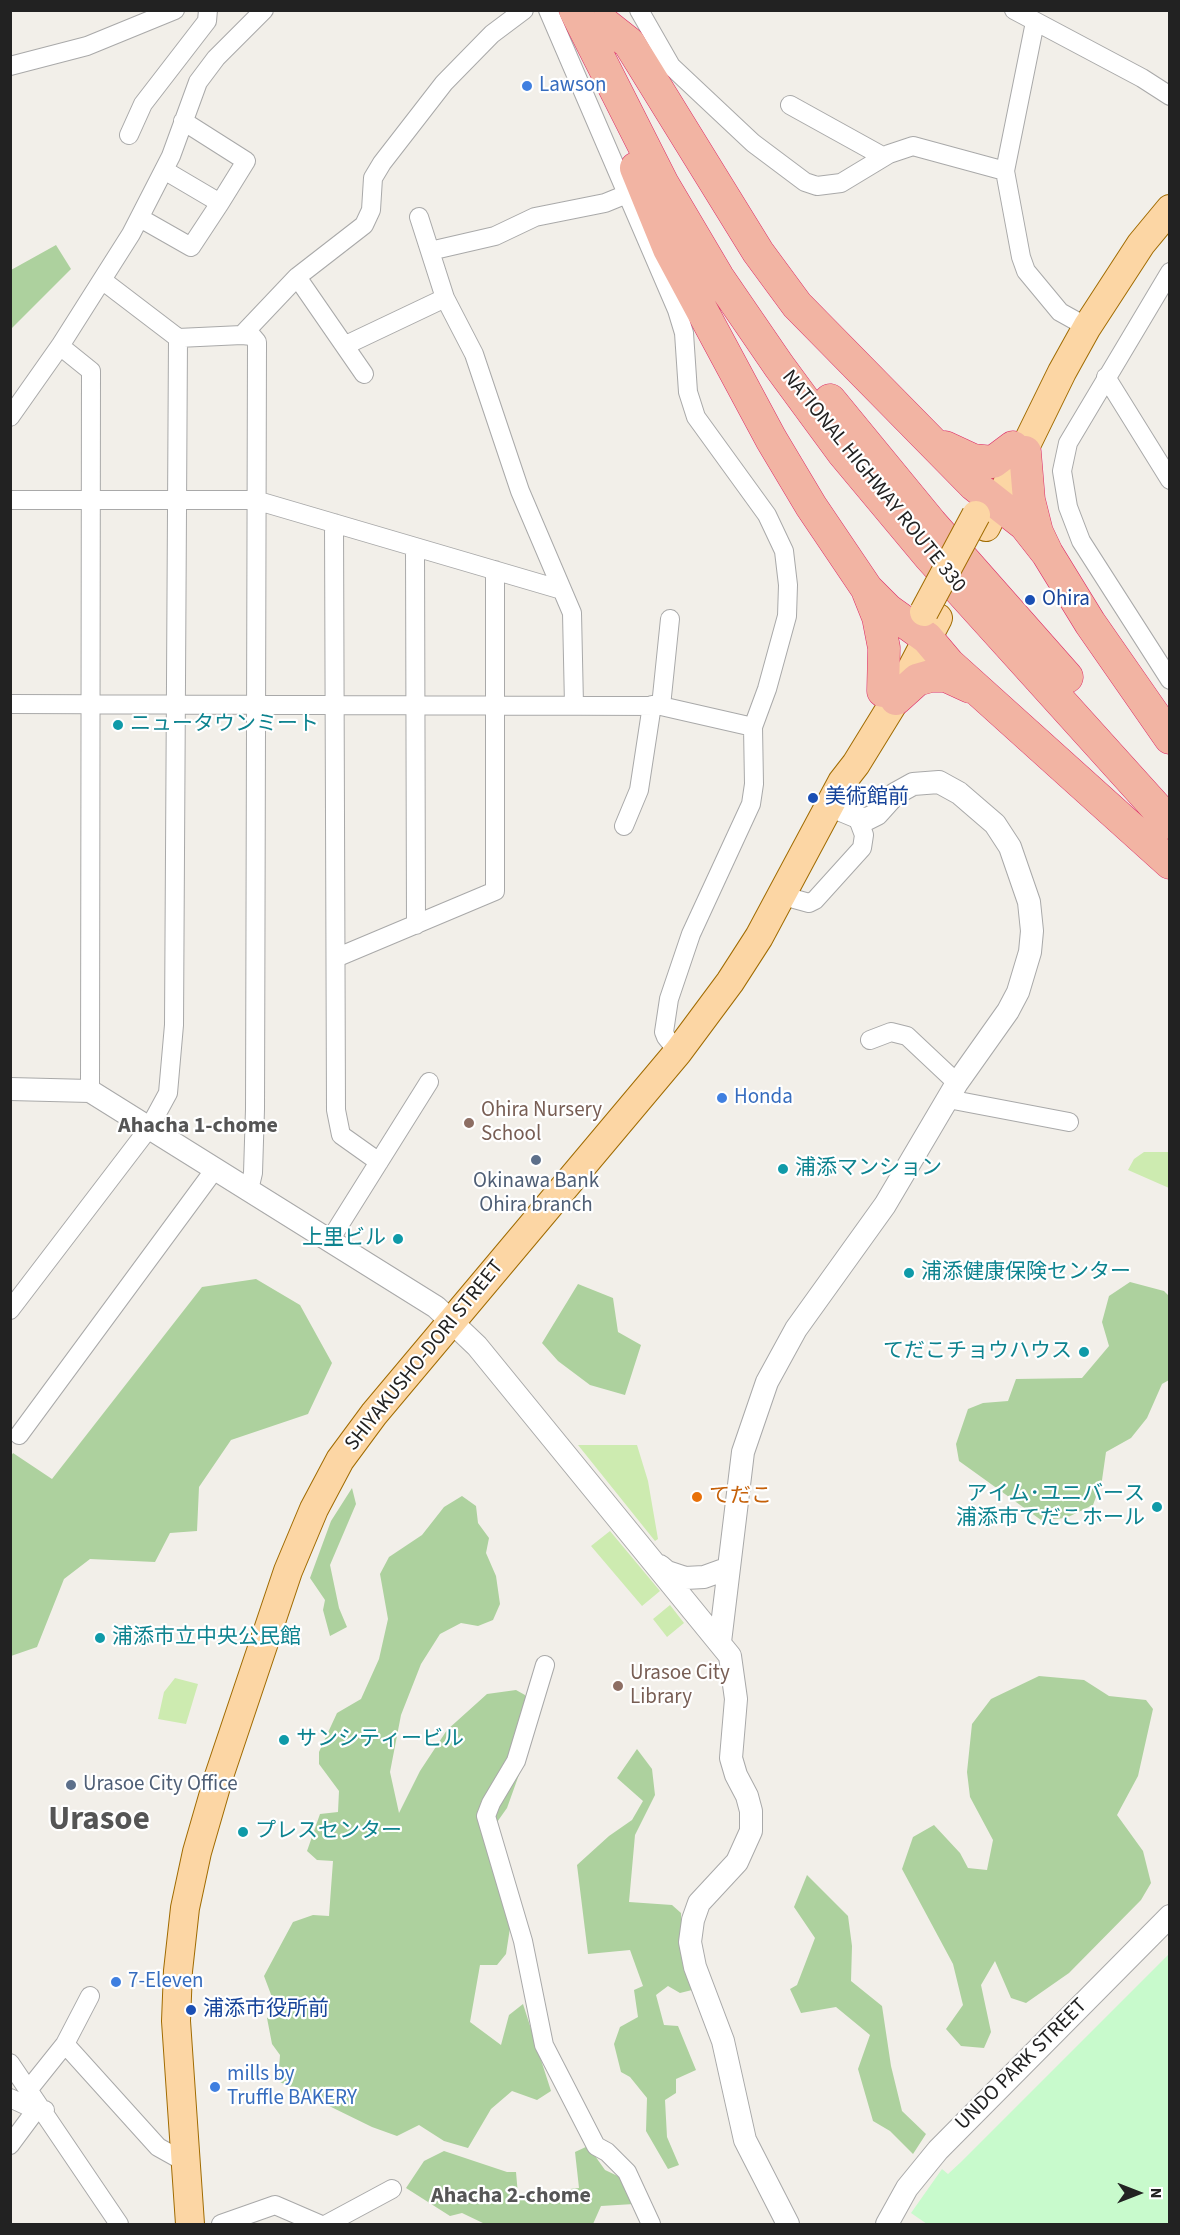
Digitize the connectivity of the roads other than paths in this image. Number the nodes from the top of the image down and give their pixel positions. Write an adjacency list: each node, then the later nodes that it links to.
1 (175, 10): 11 (street)
2 (208, 10): 16 (street)
3 (264, 10): 15 (street)
4 (524, 10): 27 (street)
5 (548, 10): 20 (street)
6 (575, 10): 13 (highway, NATIONAL HIGHWAY ROUTE 330)
7 (639, 10): 17 (street)
8 (1018, 11): 10 (street)
9 (602, 17): 38 (highway); 68 (highway, NATIONAL HIGHWAY ROUTE 330)
10 (1035, 22): 12 (street); 19 (street)
11 (10, 66)
12 (1170, 96)
13 (623, 105): 50 (highway); 71 (highway, NATIONAL HIGHWAY ROUTE 330)
14 (790, 105): 17 (street)
15 (183, 121): 18 (street); 21 (street)
16 (129, 135)
17 (884, 157): 19 (street)
18 (164, 170): 21 (street); 24 (street)
19 (1005, 171): 30 (street)
20 (627, 194): 25 (street); 66 (street)
21 (220, 203): 24 (street)
22 (1169, 210): 30 (main road, SHIYAKUSHO-DORI STREET)
23 (419, 217): 25 (street)
24 (140, 218): 28 (street)
25 (429, 251): 29 (street)
26 (1170, 272): 36 (street)
27 (297, 277): 31 (street); 33 (street)
28 (102, 280): 32 (street); 34 (street)
29 (445, 298): 33 (street); 51 (street)
30 (1088, 327): 39 (main road, SHIYAKUSHO-DORI STREET)
31 (242, 335): 32 (street); 44 (street)
32 (178, 338): 41 (street)
33 (346, 345): 35 (street)
34 (60, 346): 37 (street); 43 (street)
35 (364, 374)
36 (1106, 377): 40 (street); 54 (street)
37 (10, 417)
38 (928, 438): 39 (highway); 45 (highway)
39 (1019, 450): 45 (main road, SHIYAKUSHO-DORI STREET); 48 (highway)
40 (1170, 480)
41 (176, 499): 43 (street); 44 (street); 59 (street)
42 (10, 500): 43 (street)
43 (91, 500): 58 (street)
44 (255, 500): 46 (street); 60 (street)
45 (987, 510): 48 (highway); 53 (main road, SHIYAKUSHO-DORI STREET)
46 (334, 523): 47 (street); 61 (street)
47 (415, 548): 49 (street); 62 (street)
48 (1047, 553): 67 (highway)
49 (495, 570): 51 (street); 64 (street)
50 (867, 589): 53 (highway); 56 (highway)
51 (562, 590): 63 (street)
52 (670, 619): 65 (street)
53 (925, 626): 55 (highway); 56 (main road, SHIYAKUSHO-DORI STREET)
54 (1170, 680)
55 (981, 693): 56 (highway); 73 (highway)
56 (889, 695): 69 (main road, SHIYAKUSHO-DORI STREET)
57 (10, 704): 58 (street)
58 (90, 704): 59 (street); 81 (street)
59 (175, 704): 60 (street); 84 (street)
60 (255, 704): 61 (street); 87 (street)
61 (335, 705): 62 (street); 76 (street)
62 (415, 705): 64 (street); 75 (street)
63 (573, 705): 64 (street); 65 (street)
64 (495, 706): 75 (street)
65 (657, 706): 66 (street); 72 (street)
66 (753, 727): 78 (street)
67 (1170, 738)
68 (1170, 792)
69 (836, 794): 70 (street); 74 (main road, SHIYAKUSHO-DORI STREET)
70 (858, 819): 74 (street); 82 (street)
71 (1170, 823)
72 (624, 826)
73 (1170, 863)
74 (780, 895): 78 (main road, SHIYAKUSHO-DORI STREET)
75 (416, 925): 76 (street)
76 (338, 957): 85 (street)
77 (870, 1040): 82 (street)
78 (678, 1052): 90 (main road, SHIYAKUSHO-DORI STREET)
79 (429, 1082): 85 (street)
80 (10, 1089): 81 (street)
81 (90, 1091): 84 (street)
82 (952, 1091): 83 (street); 93 (street)
83 (1069, 1122)
84 (150, 1128): 86 (street); 89 (street)
85 (380, 1162): 88 (street)
86 (215, 1169): 87 (street); 91 (street)
87 (249, 1190): 88 (street)
88 (330, 1240): 90 (street)
89 (10, 1310)
90 (452, 1320): 92 (street); 104 (main road, SHIYAKUSHO-DORI STREET)
91 (19, 1435)
92 (650, 1558): 93 (street); 94 (street)
93 (729, 1568): 94 (street)
94 (720, 1642): 112 (street)
95 (545, 1665): 111 (street)
96 (1170, 1916): 113 (street, UNDO PARK STREET)
97 (90, 1996): 98 (street)
98 (65, 2044): 100 (street); 104 (street)
99 (10, 2063): 100 (street)
100 (29, 2089): 102 (street)
101 (10, 2098): 102 (street)
102 (40, 2110): 103 (street); 106 (street)
103 (10, 2145)
104 (183, 2161): 107 (main road, SHIYAKUSHO-DORI STREET)
105 (392, 2189): 110 (street)
106 (119, 2224)
107 (190, 2224)
108 (221, 2224): 109 (street)
109 (319, 2224)
110 (327, 2224)
111 (651, 2224)
112 (787, 2224)
113 (887, 2224)

